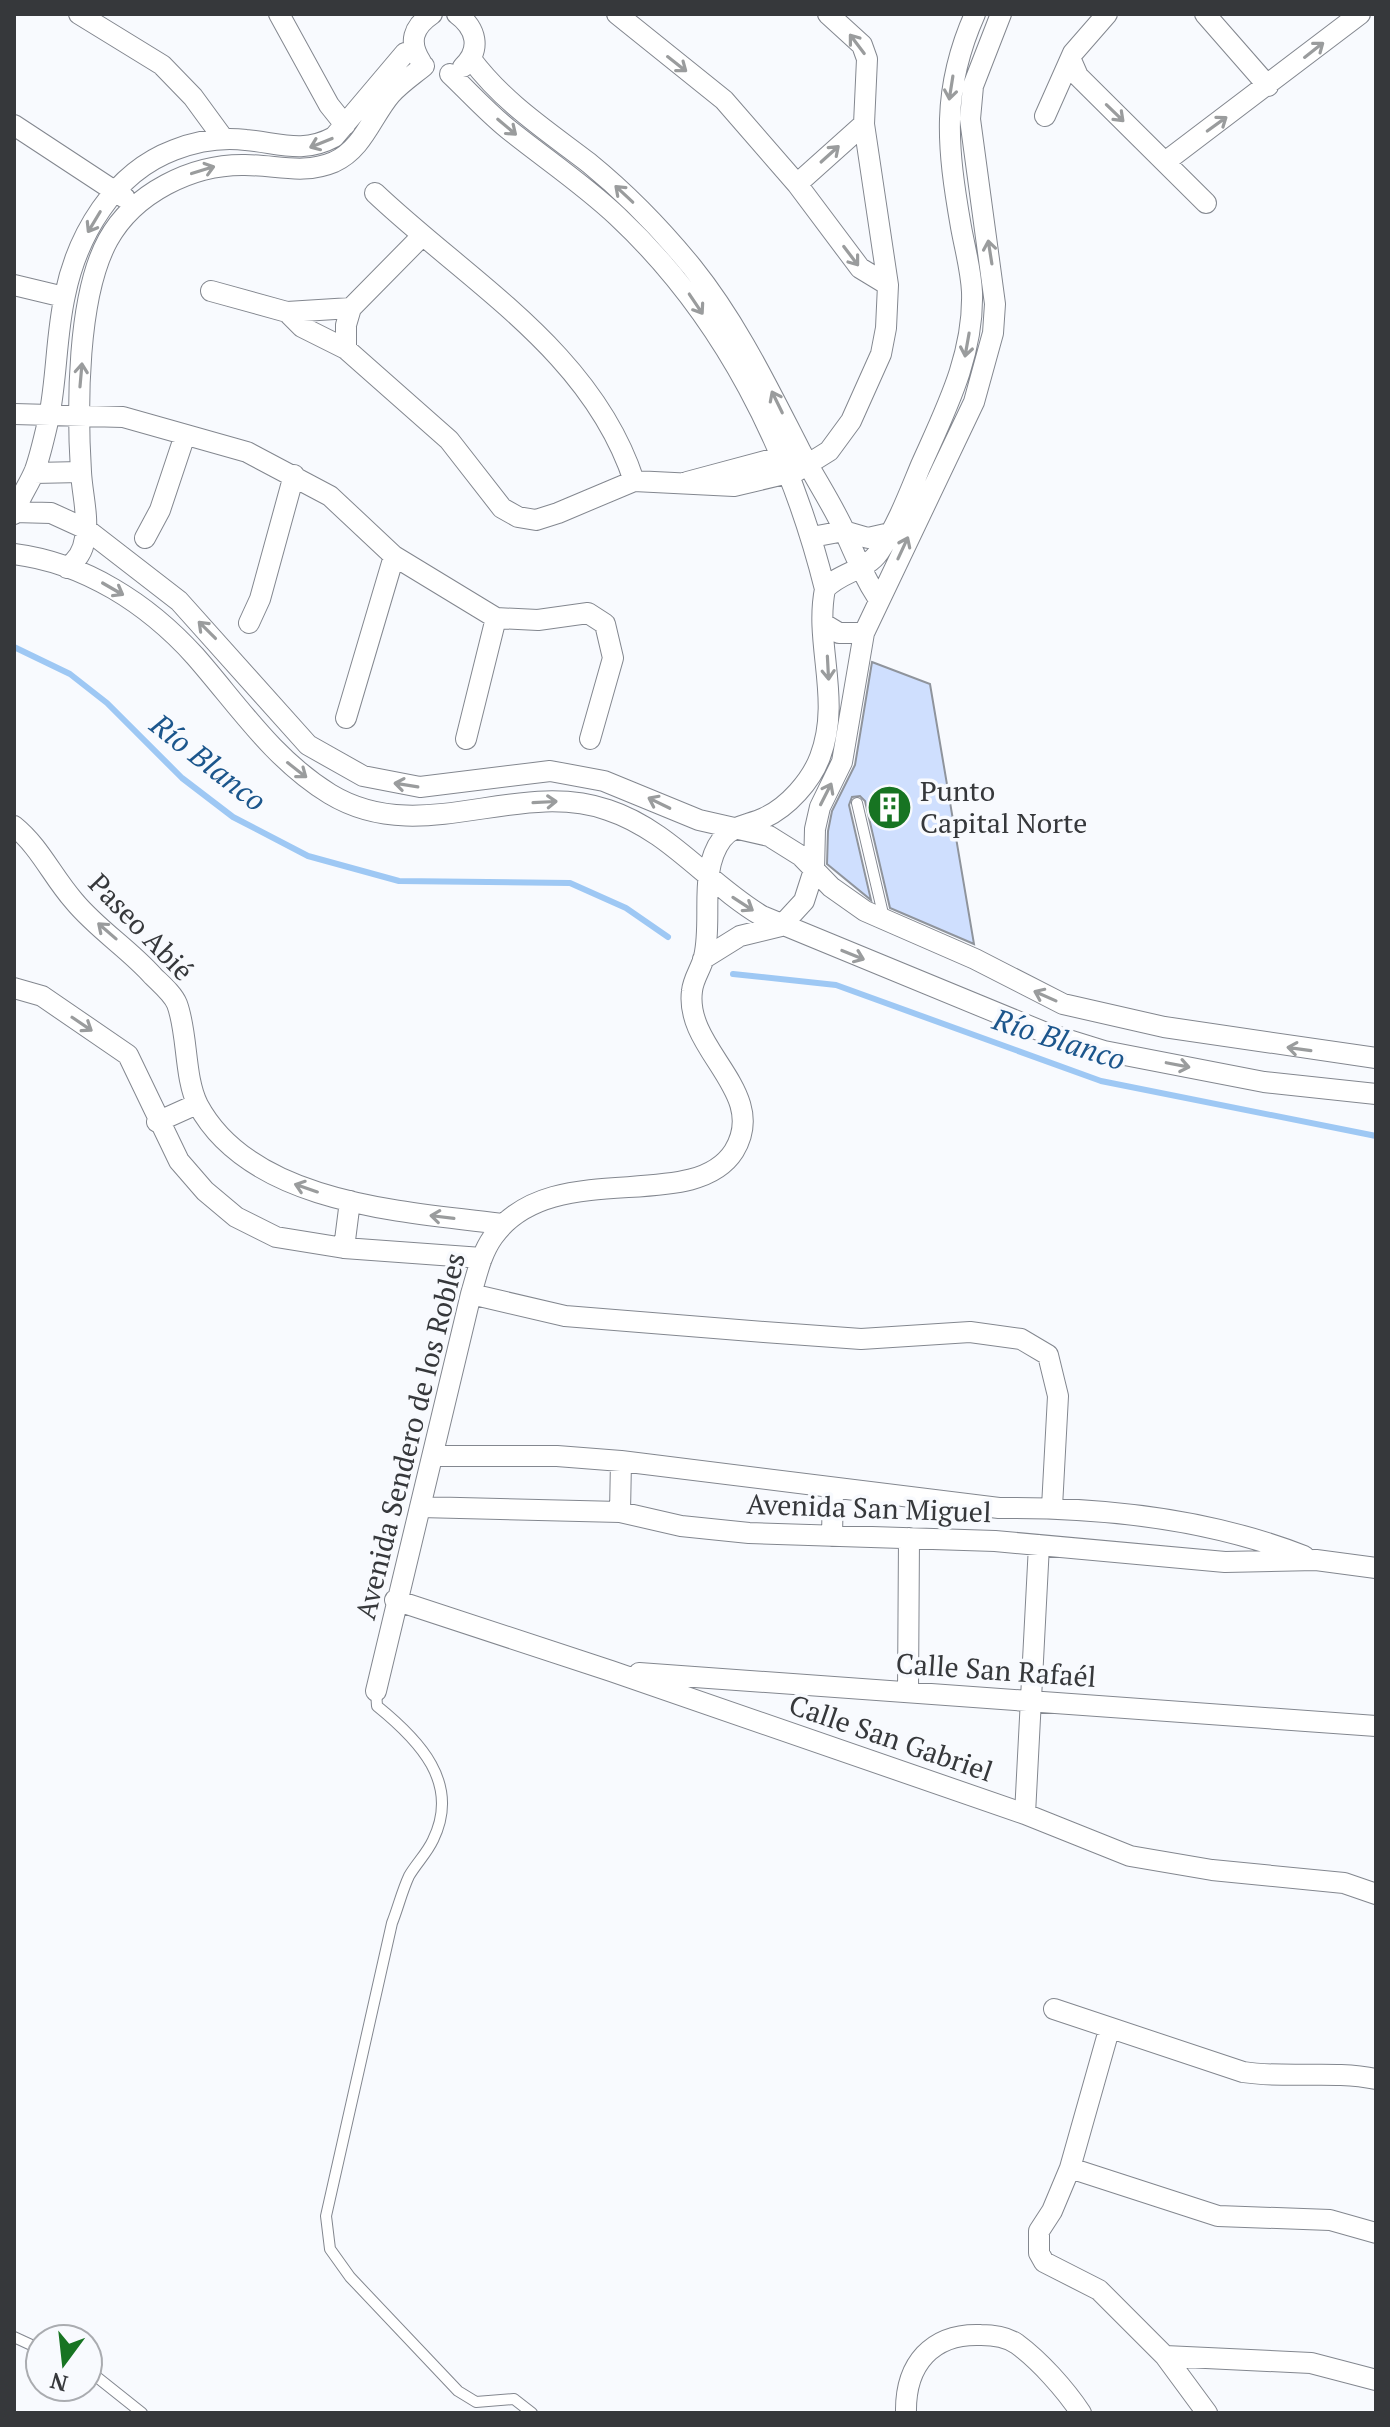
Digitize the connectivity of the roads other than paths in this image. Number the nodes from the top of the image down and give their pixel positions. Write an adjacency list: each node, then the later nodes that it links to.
1 (79, 14): 21 (street)
2 (279, 14): 20 (street)
3 (617, 14): 23 (street, one-way to 23)
4 (828, 14): 18 (street, one-way to 4)
5 (975, 14): 49 (street, one-way to 49)
6 (1001, 14): 57 (street, one-way to 6)
7 (1107, 14): 14 (street)
8 (1205, 14): 16 (street)
9 (1360, 14): 16 (street, one-way to 9)
10 (422, 17): 12 (street)
11 (466, 17): 13 (street)
12 (419, 59): 15 (street); 20 (street); 27 (street, one-way to 12)
13 (471, 59): 15 (street); 40 (street, one-way to 13)
14 (1071, 60): 17 (street); 22 (street, one-way to 22)
15 (450, 74): 41 (street, one-way to 41)
16 (1268, 86): 22 (street, one-way to 16)
17 (1045, 116)
18 (864, 124): 23 (street, one-way to 18); 30 (street)
19 (14, 125): 24 (street)
20 (345, 125): 21 (street, one-way to 21)
21 (223, 138): 24 (street)
22 (1165, 162): 26 (street)
23 (797, 184): 30 (street, one-way to 30)
24 (116, 190): 27 (street); 32 (street, one-way to 32)
25 (375, 193): 28 (street)
26 (1206, 203)
27 (134, 206): 38 (street, one-way to 27)
28 (421, 237): 33 (street); 45 (street)
29 (14, 285): 32 (street)
30 (888, 285): 40 (street)
31 (211, 291): 34 (street)
32 (64, 297): 37 (street)
33 (351, 308): 34 (street); 35 (street)
34 (287, 312): 35 (street)
35 (346, 349): 45 (street)
36 (14, 414): 37 (street)
37 (49, 416): 38 (street); 43 (street)
38 (81, 418): 39 (street); 42 (street)
39 (185, 435): 44 (street); 51 (street)
40 (804, 457): 41 (street); 48 (street)
41 (783, 467): 45 (street); 50 (street)
42 (81, 472): 43 (street); 47 (street)
43 (34, 473): 46 (street)
44 (294, 475): 53 (street); 59 (street)
45 (634, 481)
46 (14, 512): 47 (street)
47 (86, 529): 54 (street); 67 (street, one-way to 47)
48 (844, 531): 49 (street); 50 (street); 55 (street)
49 (890, 533): 55 (street)
50 (812, 537): 56 (street)
51 (145, 538)
52 (15, 551): 54 (street)
53 (394, 556): 58 (street); 62 (street)
54 (67, 568): 69 (street, one-way to 69)
55 (858, 569): 56 (street); 57 (street)
56 (825, 589): 60 (street)
57 (879, 600): 61 (street)
58 (496, 618): 63 (street); 64 (street)
59 (249, 623)
60 (824, 624): 61 (street); 67 (street, one-way to 67)
61 (864, 633): 68 (street, one-way to 61)
62 (346, 718)
63 (466, 739)
64 (590, 739)
65 (857, 803): 70 (lane)
66 (14, 826): 78 (street, Paseo Abié, one-way to 66)
67 (732, 829): 68 (street); 69 (street, Avenida Sendero de los Robles)
68 (814, 870): 70 (street); 71 (street)
69 (709, 878): 71 (street, one-way to 71); 72 (street, Avenida Sendero de los Robles)
70 (885, 921): 74 (street, one-way to 70)
71 (781, 926): 72 (street); 76 (street, one-way to 76)
72 (703, 959): 81 (street, Avenida Sendero de los Robles)
73 (14, 988): 79 (street, one-way to 79)
74 (1347, 1056): 75 (street); 76 (street)
75 (1376, 1058)
76 (1343, 1092): 77 (street)
77 (1376, 1094)
78 (197, 1104): 79 (street); 80 (street, Paseo Abié, one-way to 78)
79 (157, 1122): 82 (street)
80 (350, 1201): 81 (street, Paseo Abié, one-way to 80); 82 (street)
81 (503, 1224): 83 (street, Avenida Sendero de los Robles)
82 (344, 1248): 83 (street)
83 (482, 1258): 84 (street, Avenida Sendero de los Robles)
84 (471, 1294): 85 (street, Avenida Sendero de los Robles); 89 (street)
85 (433, 1456): 86 (street, Avenida San Miguel); 88 (street, Avenida Sendero de los Robles)
86 (621, 1461): 87 (street, Avenida San Miguel); 91 (street)
87 (833, 1488): 90 (street, Avenida San Miguel); 93 (street)
88 (420, 1507): 91 (street, Avenida San Miguel); 100 (street, Avenida Sendero de los Robles)
89 (1052, 1507): 90 (street, Avenida San Miguel); 92 (street, Avenida San Miguel)
90 (999, 1508): 95 (street)
91 (620, 1512): 93 (street, Avenida San Miguel)
92 (1134, 1516): 97 (street); 98 (street, Avenida San Miguel)
93 (832, 1536): 94 (street, Avenida San Miguel)
94 (909, 1538): 95 (street, Avenida San Miguel); 103 (street)
95 (995, 1541): 96 (street, Avenida San Miguel)
96 (1039, 1545): 97 (street, Avenida San Miguel); 104 (street)
97 (1133, 1552): 98 (street, Avenida San Miguel)
98 (1316, 1560): 99 (street, Avenida San Miguel)
99 (1376, 1568)
100 (395, 1600): 101 (street, Calle San Gabriel); 102 (street, Avenida Sendero de los Robles)
101 (611, 1671): 103 (street, Calle San Rafaél); 106 (street, Calle San Gabriel)
102 (376, 1691): 119 (lane)
103 (908, 1692): 104 (street, Calle San Rafaél)
104 (1033, 1701): 105 (street, Calle San Rafaél); 106 (street)
105 (1376, 1726)
106 (1025, 1814): 107 (street, Calle San Gabriel)
107 (1344, 1883): 108 (street); 109 (street, Calle San Gabriel)
108 (1376, 1885)
109 (1376, 1894)
110 (1054, 2009): 111 (street)
111 (1109, 2030): 112 (street); 113 (street)
112 (1376, 2079)
113 (1070, 2168): 114 (street); 115 (street)
114 (1376, 2233)
115 (1165, 2356): 116 (street); 122 (street)
116 (1376, 2380)
117 (104, 2383): 118 (lane)
118 (142, 2413)
119 (532, 2413)
120 (906, 2413): 121 (street)
121 (1081, 2413)
122 (1207, 2413)

